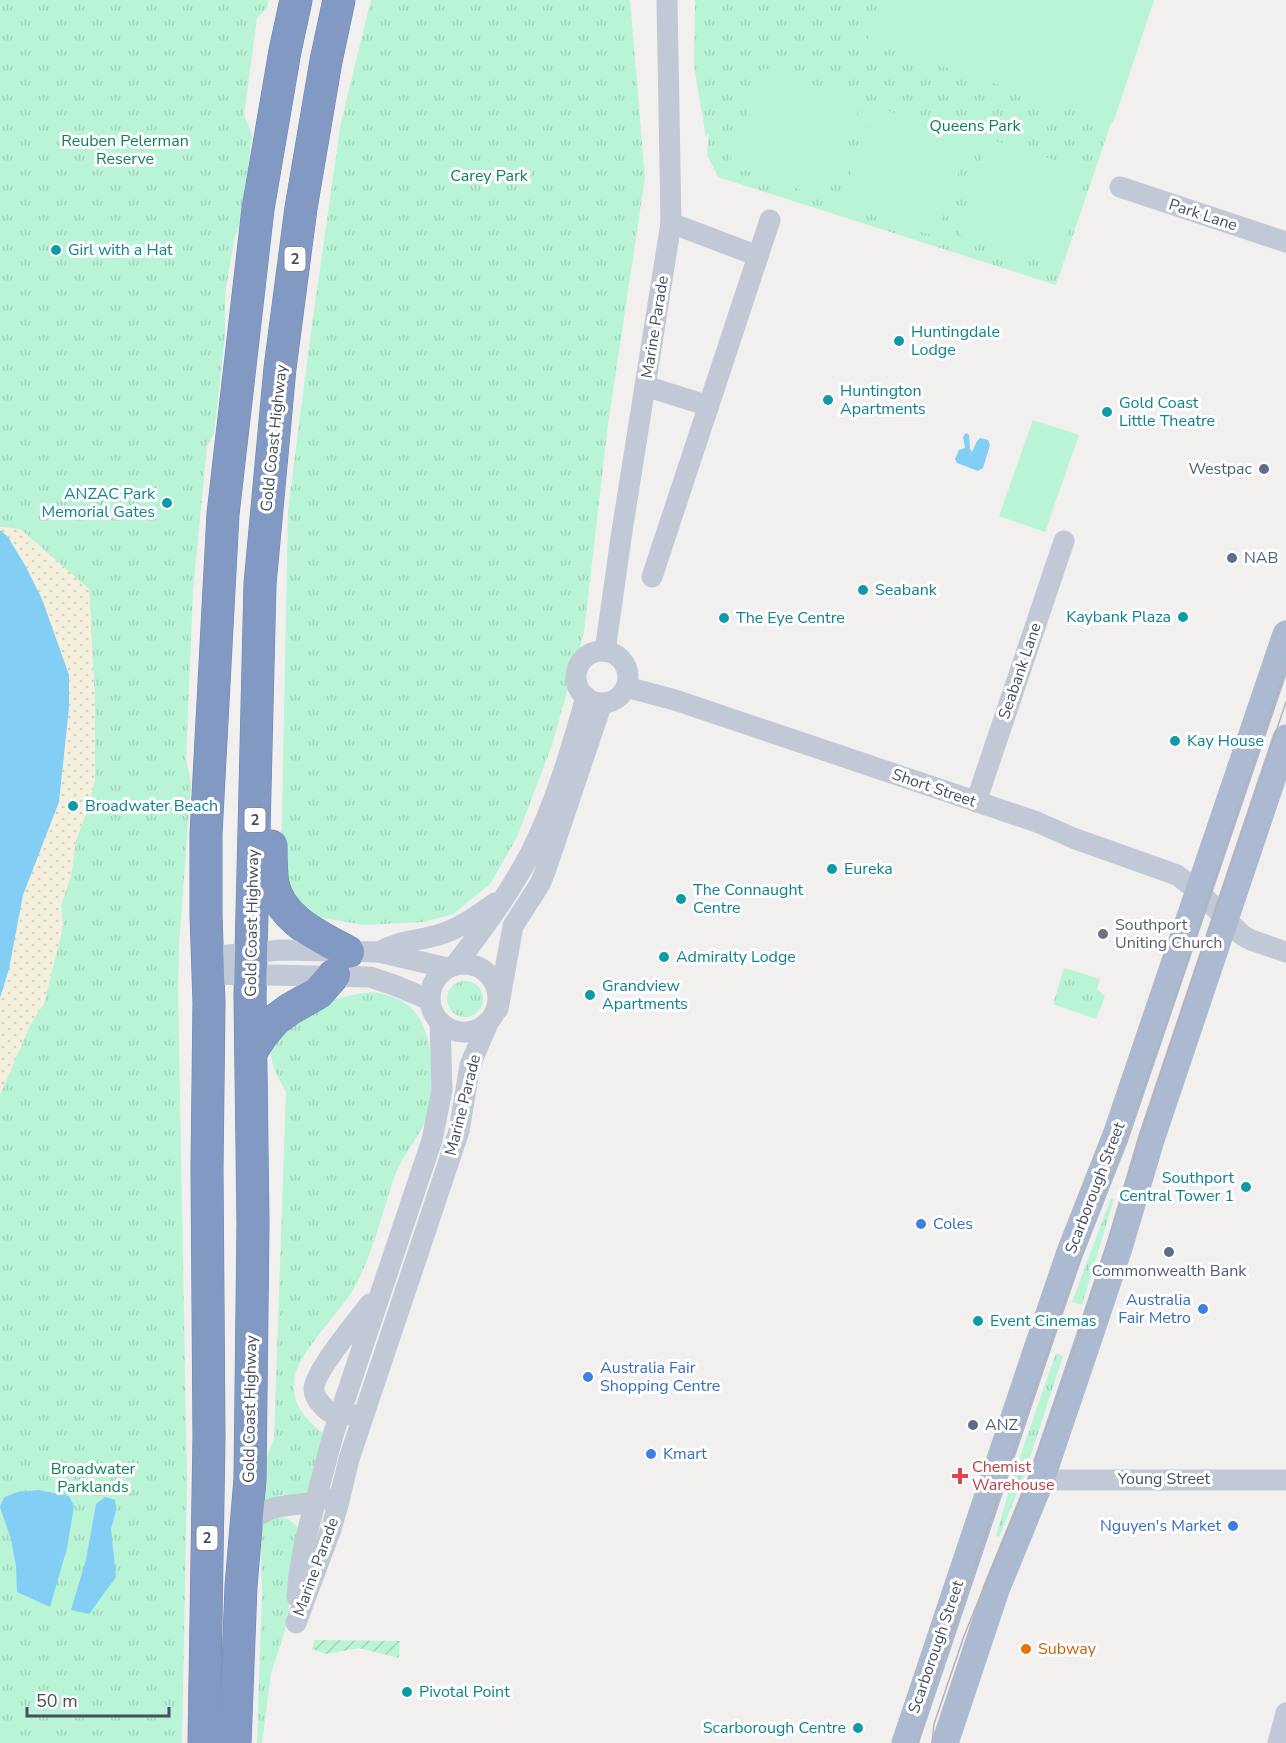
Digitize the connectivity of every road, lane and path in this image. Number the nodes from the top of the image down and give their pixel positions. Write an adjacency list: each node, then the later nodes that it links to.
1 (296, 0): 27 (highway, 2)
2 (339, 0): 16 (highway, Gold Coast Highway / 2)
3 (667, 0): 6 (street, Marine Parade)
4 (1120, 187): 7 (street, Park Lane)
5 (770, 220): 8 (street)
6 (671, 223): 8 (street); 9 (street, Marine Parade)
7 (1286, 242)
8 (758, 256): 10 (street)
9 (645, 386): 10 (street); 14 (street, Marine Parade)
10 (709, 406): 12 (street)
11 (1064, 541): 19 (street, Seabank Lane)
12 (652, 577)
13 (1286, 633): 20 (main road, Scarborough Street)
14 (605, 651): 15 (street); 17 (street)
15 (626, 687): 17 (street); 19 (street, Short Street)
16 (259, 688): 25 (highway, Gold Coast Highway / 2); 26 (highway)
17 (594, 700): 21 (street); 30 (street, Marine Parade)
18 (1286, 738): 22 (main road)
19 (976, 802): 20 (street, Short Street)
20 (1199, 892): 22 (street, Short Street); 46 (main road, Scarborough Street)
21 (506, 895): 23 (street); 28 (street)
22 (1225, 920): 24 (street, Short Street); 38 (main road)
23 (379, 952): 26 (street); 28 (street)
24 (1286, 952)
25 (251, 964): 26 (street); 27 (street); 32 (highway, Gold Coast Highway / 2)
26 (341, 964): 29 (street); 32 (highway)
27 (208, 965): 40 (highway, 2)
28 (451, 967): 29 (street); 30 (street)
29 (430, 1000): 31 (street)
30 (493, 1016): 31 (street); 34 (street, Marine Parade)
31 (440, 1022): 33 (street, Marine Parade)
32 (251, 1052): 37 (highway, Gold Coast Highway / 2)
33 (383, 1286): 35 (street, Marine Parade); 35 (street)
34 (366, 1411): 35 (street); 36 (street, Marine Parade)
35 (339, 1417): 41 (street, Marine Parade)
36 (347, 1465): 41 (street); 41 (street, Marine Parade)
37 (250, 1479): 40 (highway); 42 (highway, Gold Coast Highway / 2)
38 (1041, 1480): 39 (street, Young Street); 47 (main road)
39 (1286, 1480)
40 (208, 1497): 44 (highway, 2)
41 (316, 1502): 42 (street)
42 (245, 1525): 45 (highway, Gold Coast Highway / 2)
43 (1286, 1713): 48 (street)
44 (204, 1743)
45 (235, 1743)
46 (904, 1743)
47 (945, 1743)
48 (1278, 1743)

